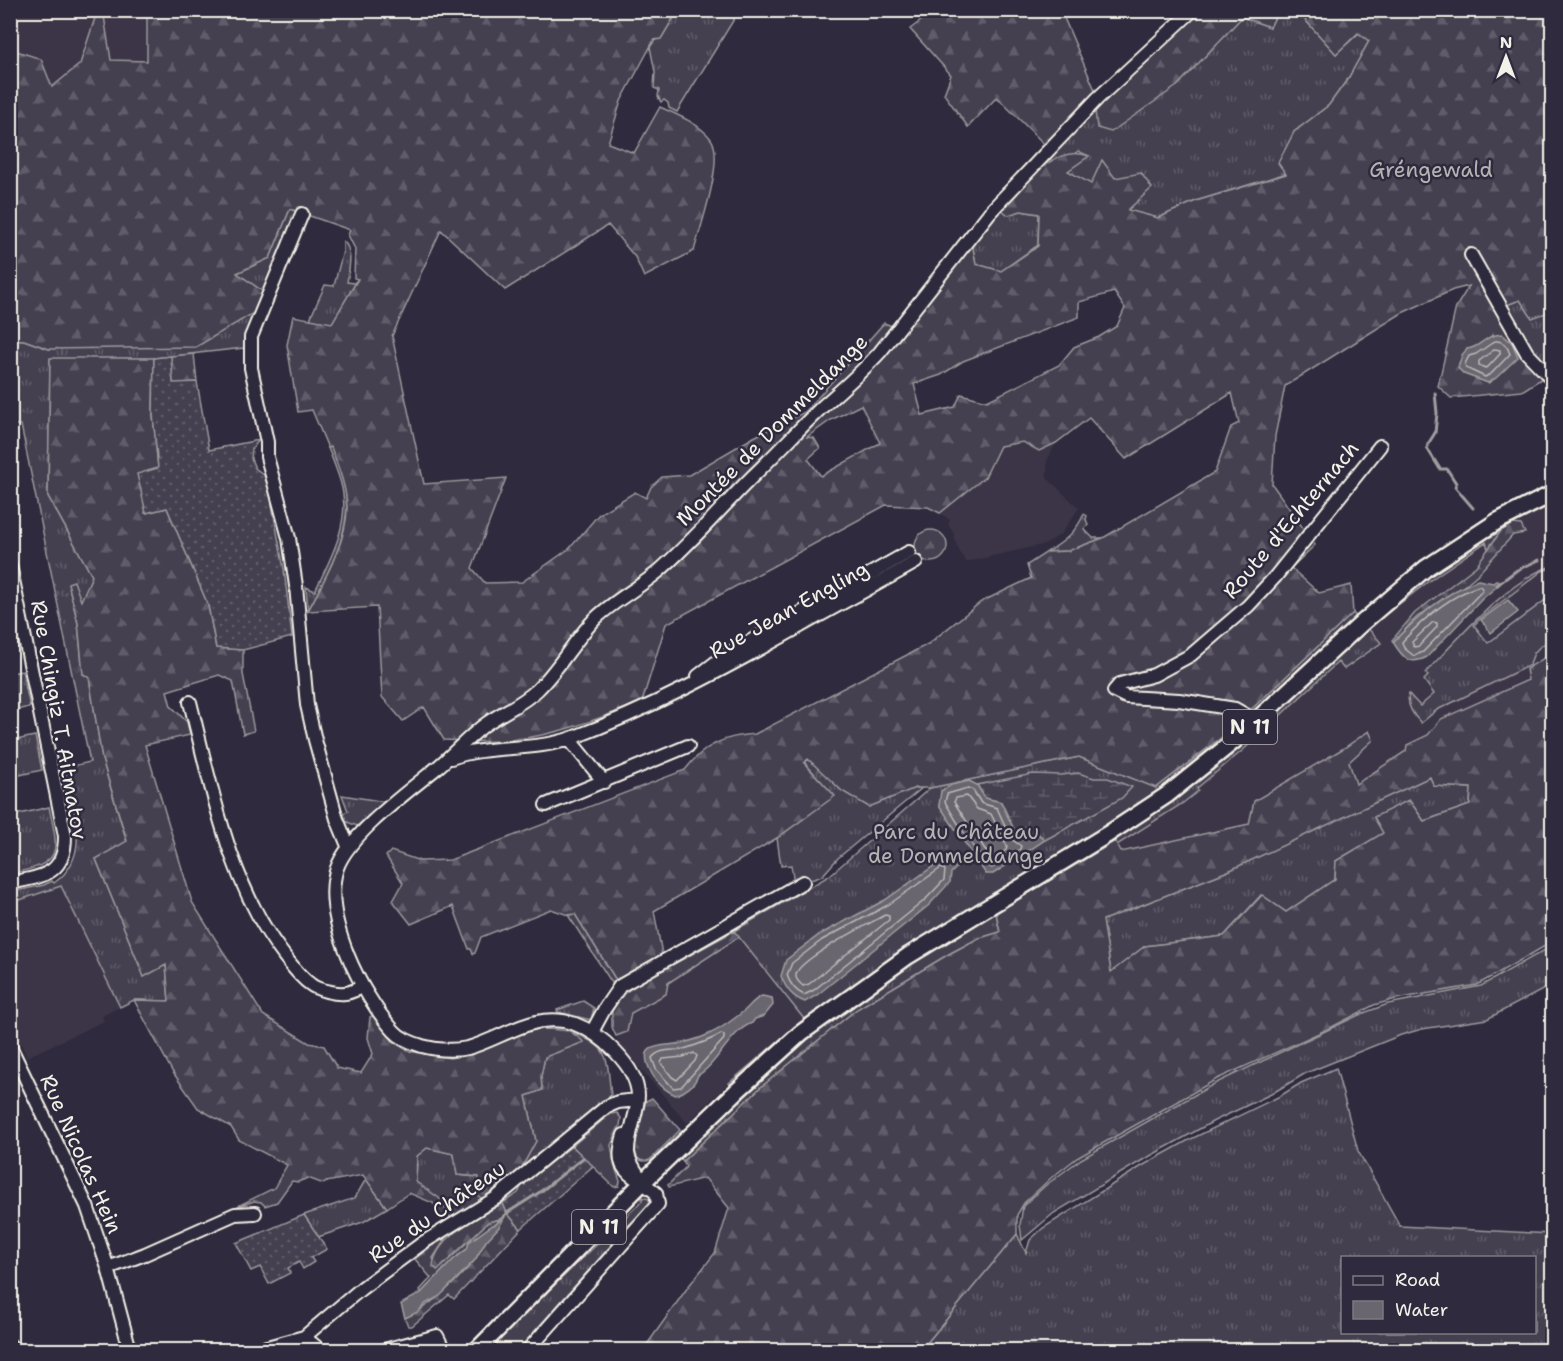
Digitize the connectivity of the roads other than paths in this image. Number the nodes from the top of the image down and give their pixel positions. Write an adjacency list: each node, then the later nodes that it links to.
1 (1194, 10): 13 (street, Montée de Dommeldange)
2 (302, 214): 16 (street)
3 (1471, 255): 4 (street)
4 (1552, 380)
5 (1380, 446): 10 (street, Route d'Echternach)
6 (1552, 494): 10 (main road, N 11)
7 (912, 557): 11 (street, Rue Jean Engling)
8 (10, 565): 18 (street, Rue Chingiz T. Aitmatov)
9 (190, 702): 19 (street)
10 (1256, 721): 23 (main road, N 11)
11 (569, 739): 13 (street, Rue Jean Engling); 14 (street)
12 (688, 746): 14 (street)
13 (447, 759): 16 (street, Montée de Dommeldange)
14 (604, 782): 15 (street)
15 (546, 805)
16 (348, 846): 19 (street)
17 (803, 882): 20 (street)
18 (10, 883)
19 (362, 987): 20 (street)
20 (592, 1032): 22 (street)
21 (10, 1046): 25 (street, Rue Nicolas Hein)
22 (637, 1100): 23 (street); 26 (street, Rue du Château)
23 (643, 1182): 34 (main road, N 11); 35 (street)
24 (255, 1213): 25 (street)
25 (108, 1268): 29 (street, Rue Nicolas Hein)
26 (304, 1337): 30 (street, Rue du Château); 31 (street)
27 (10, 1345): 28 (street)
28 (14, 1350)
29 (130, 1350)
30 (256, 1350)
31 (320, 1350)
32 (384, 1350): 33 (street)
33 (440, 1350)
34 (477, 1350)
35 (528, 1350)

